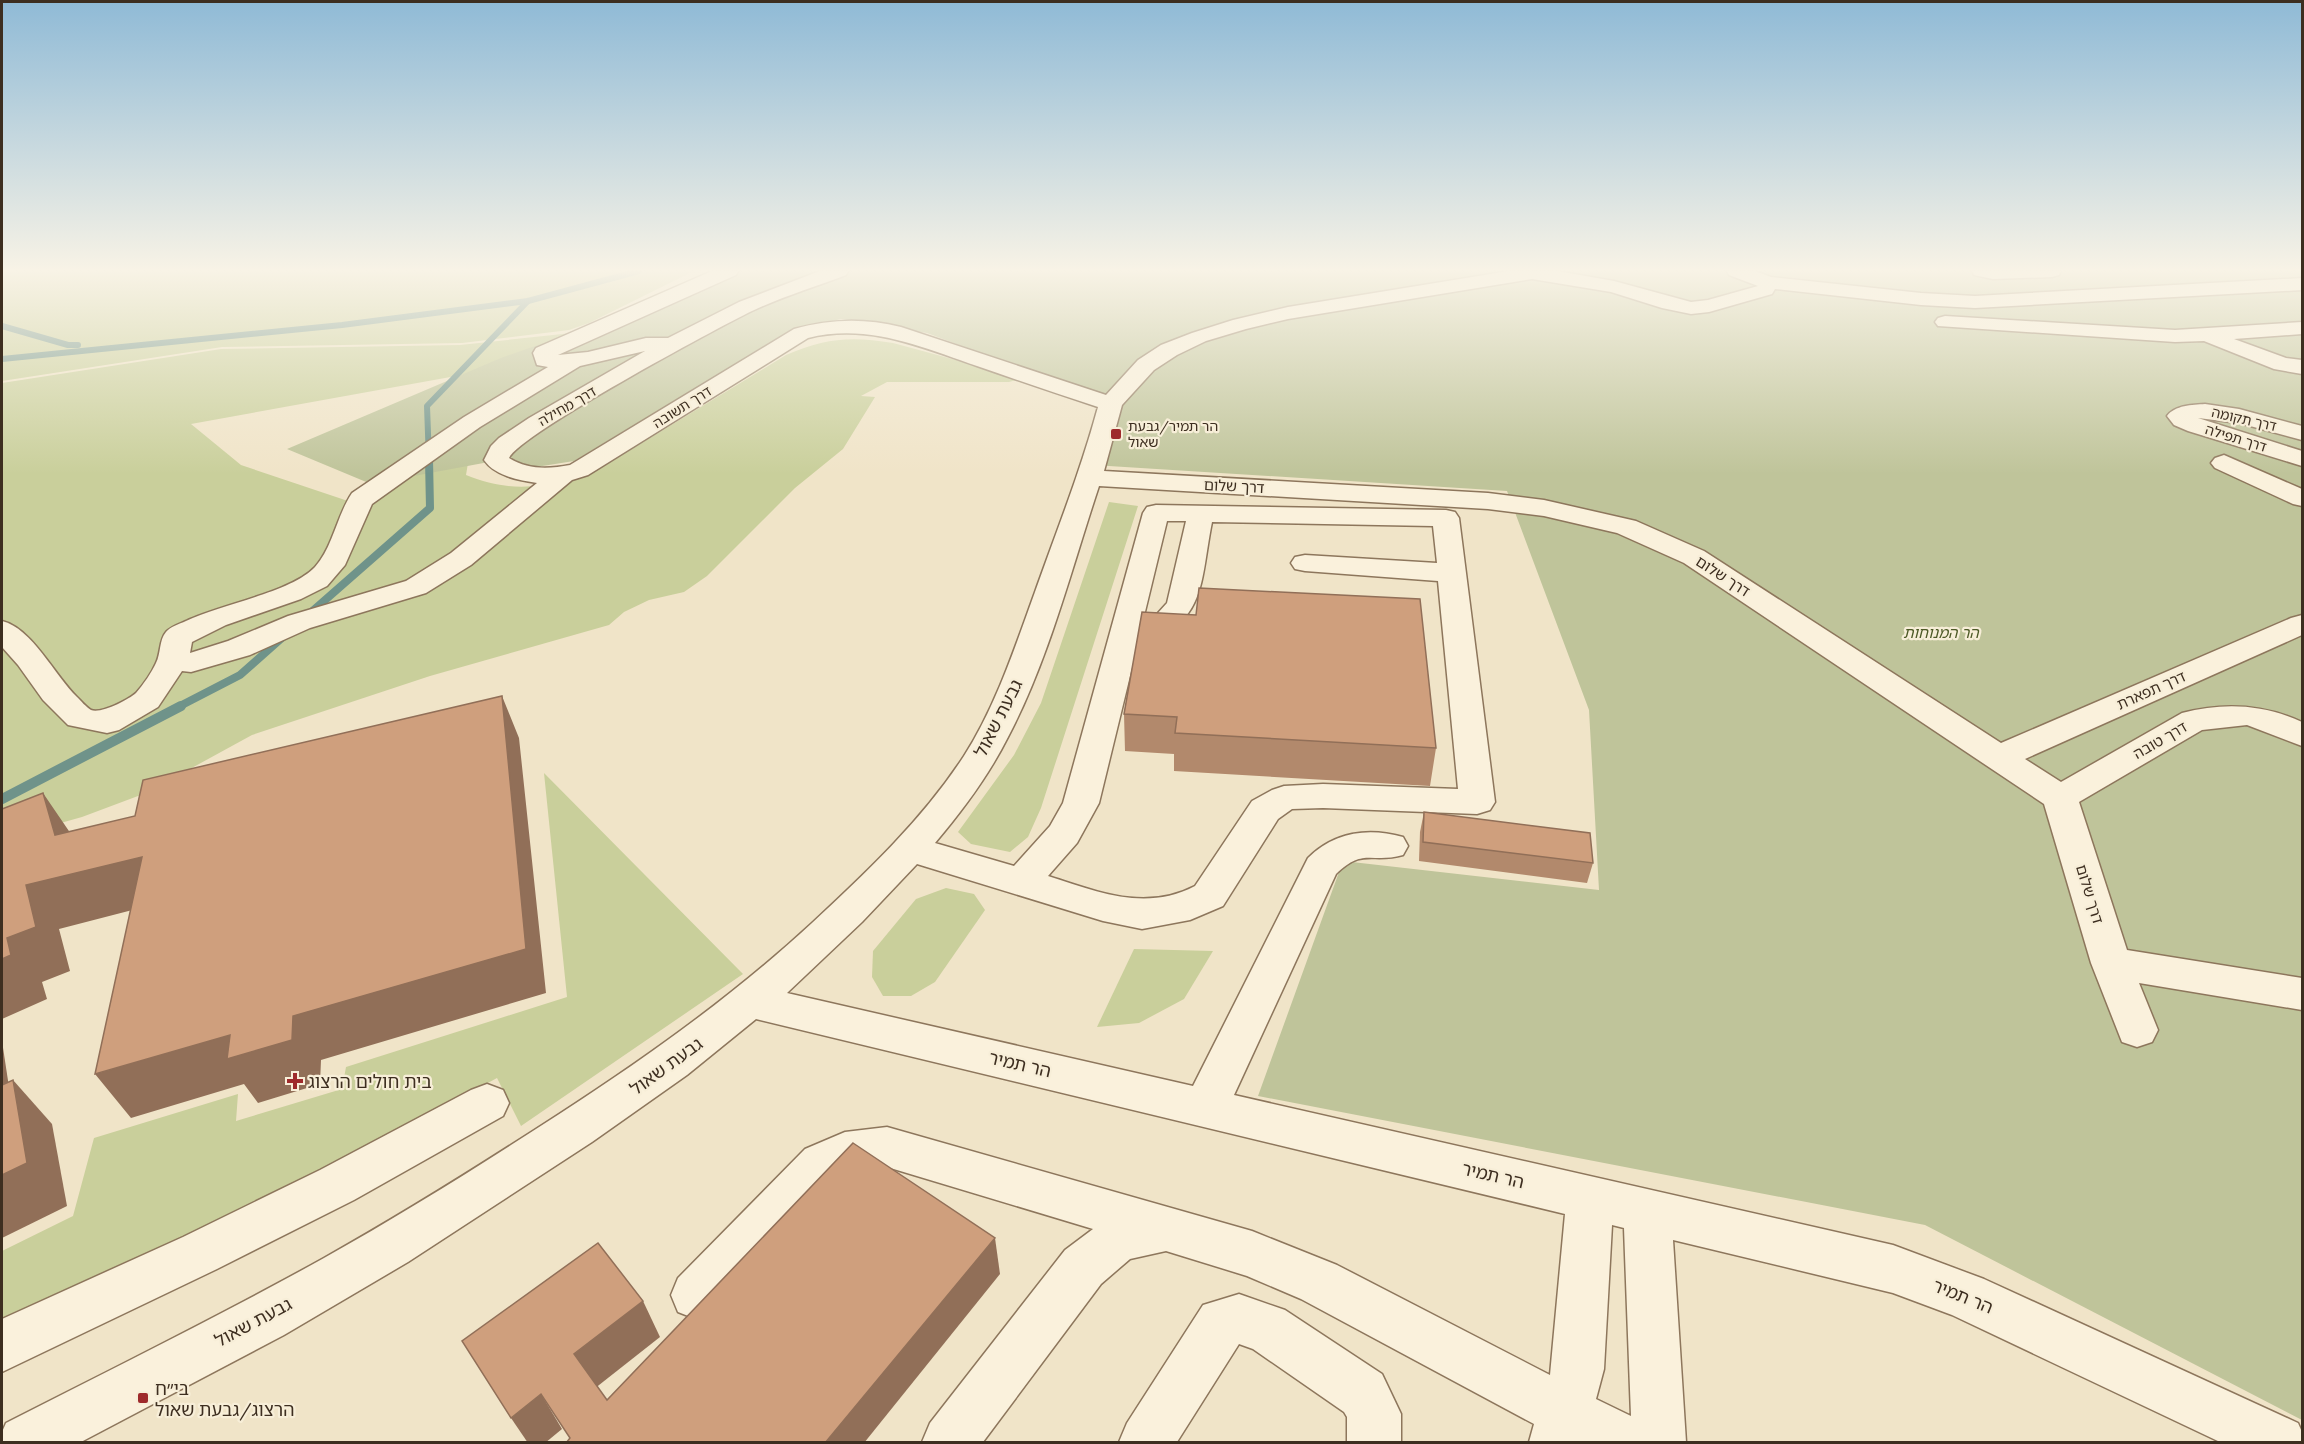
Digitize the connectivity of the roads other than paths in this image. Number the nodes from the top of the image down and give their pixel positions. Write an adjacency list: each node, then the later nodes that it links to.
1 (577, 338): 8 (street)
2 (684, 338): 7 (street, דרך מחילה)
3 (792, 338): 15 (street, דרך תשובה)
4 (915, 338): 10 (street, דרך תשובה)
5 (1196, 338): 10 (street)
6 (2214, 338): 9 (street)
7 (670, 346): 8 (street); 15 (street, דרך מחילה)
8 (573, 361): 24 (street)
9 (2302, 367)
10 (1111, 404): 16 (street, גבעת שאול)
11 (2186, 412): 12 (street, דרך תקומה); 13 (street, דרך תפילה)
12 (2302, 433)
13 (2302, 459)
14 (2224, 463): 17 (street)
15 (562, 476): 24 (street)
16 (1089, 478): 26 (street, דרך שלום); 29 (street, גבעת שאול)
17 (2302, 498)
18 (1201, 513): 20 (street); 23 (street); 23 (street)
19 (1305, 563): 20 (street)
20 (1453, 573): 30 (street)
21 (2302, 624): 26 (street, דרך תפארת)
22 (2, 630): 24 (street)
23 (1124, 639): 30 (street)
24 (173, 661)
25 (2302, 735): 27 (street, דרך טובה)
26 (1999, 757): 27 (street, דרך שלום)
27 (2061, 798): 31 (street, דרך שלום)
28 (1390, 846): 36 (street)
29 (909, 848): 30 (street); 33 (street, גבעת שאול)
30 (1023, 882)
31 (2111, 963): 32 (street); 34 (street, דרך שלום)
32 (2302, 994)
33 (750, 1001): 36 (street, הר תמיר); 44 (street, גבעת שאול)
34 (2138, 1030)
35 (487, 1103): 41 (street)
36 (1206, 1108): 37 (street, הר תמיר)
37 (1590, 1198): 38 (street, הר תמיר); 42 (street)
38 (1647, 1212): 43 (street, הר תמיר); 49 (street)
39 (1167, 1229): 40 (street); 42 (street); 45 (street)
40 (696, 1295)
41 (2, 1346)
42 (1560, 1427): 48 (street)
43 (2213, 1428): 50 (street, הר תמיר)
44 (56, 1435)
45 (949, 1443)
46 (1146, 1443): 47 (street)
47 (1374, 1443)
48 (1623, 1443)
49 (1659, 1443)
50 (2279, 1443)

